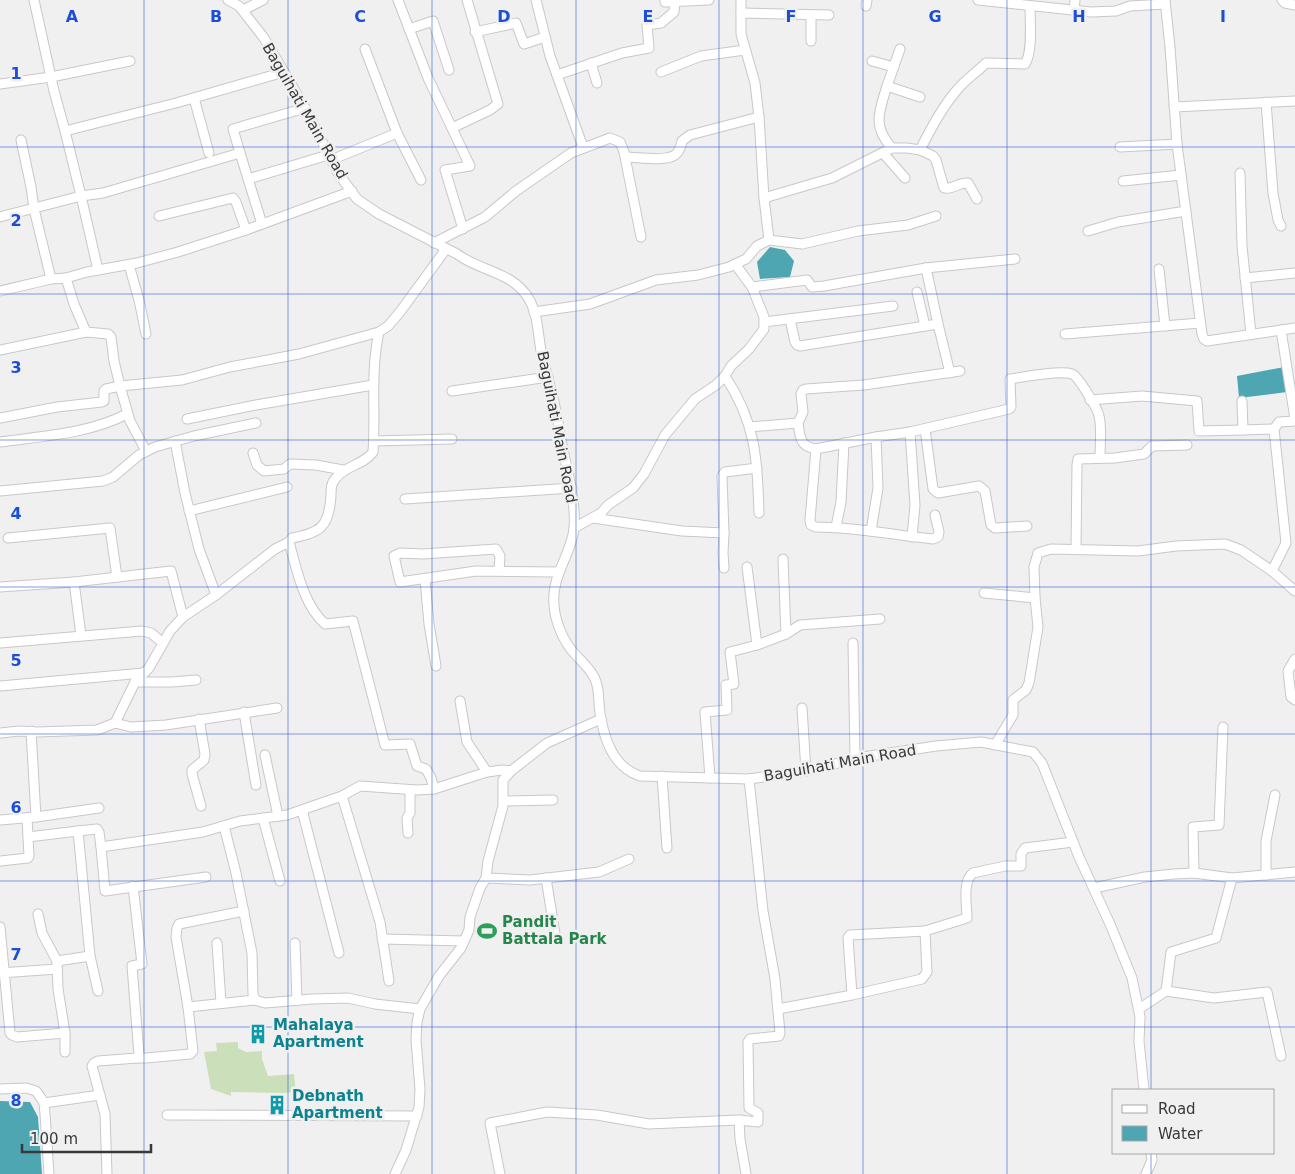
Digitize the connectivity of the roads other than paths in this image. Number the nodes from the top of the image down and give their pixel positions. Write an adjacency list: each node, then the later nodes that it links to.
1 (34, 0): 38 (street)
2 (228, 0): 16 (street, Baguihati Main Road)
3 (263, 0): 16 (street)
4 (398, 0): 23 (street)
5 (467, 0): 24 (street)
6 (536, 0): 25 (street)
7 (665, 0): 14 (street)
8 (709, 0): 14 (street)
9 (741, 0): 20 (street)
10 (978, 0): 13 (street)
11 (1075, 0): 19 (street)
12 (1282, 0): 17 (street)
13 (994, 1): 18 (street)
14 (675, 2): 32 (street)
15 (1165, 2): 19 (street); 46 (street)
16 (240, 5): 35 (street, Baguihati Main Road)
17 (1295, 5)
18 (1030, 6): 19 (street); 57 (street)
19 (1074, 11)
20 (741, 13): 21 (street); 29 (street)
21 (811, 15): 22 (street); 26 (street)
22 (829, 15)
23 (409, 28): 34 (street); 49 (street)
24 (476, 32): 25 (street); 49 (street)
25 (545, 37): 37 (street)
26 (811, 41)
27 (365, 49): 51 (street)
28 (900, 49): 33 (street)
29 (746, 50): 36 (street); 48 (street)
30 (130, 60): 38 (street)
31 (872, 61): 33 (street)
32 (591, 63): 37 (street); 40 (street)
33 (894, 67): 41 (street)
34 (449, 70)
35 (284, 72): 43 (street); 47 (street, Baguihati Main Road)
36 (662, 72)
37 (557, 75): 54 (street)
38 (51, 78): 39 (street); 50 (street)
39 (0, 84)
40 (597, 84)
41 (887, 86): 42 (street); 56 (street)
42 (920, 97)
43 (194, 98): 50 (street); 58 (street)
44 (1295, 100): 45 (street)
45 (1266, 102): 46 (street); 79 (street)
46 (1174, 107): 53 (street)
47 (305, 108): 59 (street); 61 (street, Baguihati Main Road)
48 (759, 118): 62 (street); 71 (street)
49 (452, 128): 80 (street)
50 (65, 131): 70 (street)
51 (397, 133): 61 (street); 67 (street)
52 (21, 140): 73 (street)
53 (1177, 144): 55 (street); 64 (street)
54 (583, 147): 62 (street); 80 (street)
55 (1120, 147)
56 (892, 148): 57 (street); 60 (street)
57 (920, 150): 72 (street)
58 (208, 153)
59 (240, 153): 65 (street); 70 (street)
60 (883, 153): 66 (street); 71 (street)
61 (330, 157): 65 (street); 69 (street, Baguihati Main Road)
62 (626, 157): 83 (street)
63 (1240, 173): 95 (street)
64 (1181, 176): 68 (street); 74 (street)
65 (248, 178): 78 (street)
66 (906, 178)
67 (421, 180)
68 (1123, 181)
69 (352, 191): 78 (street); 85 (street, Baguihati Main Road)
70 (81, 196): 73 (street); 92 (street)
71 (764, 198): 84 (street)
72 (977, 198)
73 (34, 209): 77 (street); 96 (street)
74 (1186, 211): 82 (street); 105 (street)
75 (159, 216): 81 (street)
76 (936, 216): 84 (street)
77 (0, 218)
78 (262, 224): 81 (street)
79 (1281, 226)
80 (463, 229): 85 (street)
81 (246, 230): 89 (street)
82 (1088, 231)
83 (641, 237)
84 (769, 240): 88 (street)
85 (434, 243): 86 (street, Baguihati Main Road)
86 (446, 249): 101 (street, Baguihati Main Road); 111 (street)
87 (1015, 259): 90 (street)
88 (736, 264): 97 (street); 101 (street)
89 (129, 265): 92 (street); 112 (street)
90 (926, 268): 97 (street); 104 (street)
91 (1159, 269): 107 (street)
92 (98, 270): 94 (street)
93 (1295, 272): 95 (street)
94 (66, 278): 96 (street); 110 (street)
95 (1245, 278): 114 (street)
96 (51, 279): 98 (street)
97 (752, 287): 103 (street)
98 (0, 292)
99 (917, 292): 106 (street)
100 (893, 306): 102 (street)
101 (534, 312): 119 (street, Baguihati Main Road)
102 (790, 319): 103 (street); 106 (street)
103 (764, 322): 118 (street)
104 (938, 324): 106 (street); 117 (street)
105 (1200, 324): 107 (street); 114 (street)
106 (925, 326)
107 (1165, 326): 113 (street)
108 (1295, 328): 109 (street)
109 (1281, 330): 114 (street); 128 (street)
110 (86, 332): 115 (street); 121 (street)
111 (379, 332): 120 (street); 121 (street)
112 (146, 334)
113 (1065, 334)
114 (1250, 334)
115 (0, 350)
116 (960, 372): 117 (street)
117 (950, 373): 130 (street)
118 (725, 376): 131 (street); 156 (street)
119 (548, 378): 122 (street); 150 (street, Baguihati Main Road)
120 (373, 385): 127 (street); 139 (street)
121 (120, 386): 125 (street); 126 (street)
122 (452, 391)
123 (1090, 400): 132 (street); 134 (street); 146 (street)
124 (1242, 401): 134 (street)
125 (128, 414): 140 (street); 144 (street)
126 (0, 418)
127 (187, 419)
128 (1295, 420): 133 (street)
129 (256, 423): 138 (street)
130 (798, 423): 131 (street); 143 (street)
131 (750, 427): 147 (street)
132 (925, 429): 135 (street); 157 (street)
133 (1274, 429): 134 (street); 169 (street)
134 (1243, 430)
135 (910, 432): 136 (street); 162 (street)
136 (876, 437): 141 (street); 160 (street)
137 (452, 439): 139 (street)
138 (175, 441): 144 (street); 153 (street)
139 (374, 441): 148 (street)
140 (0, 442)
141 (844, 443): 143 (street); 158 (street)
142 (1187, 445): 146 (street)
143 (816, 449): 158 (street)
144 (146, 450): 151 (street)
145 (254, 454): 148 (street)
146 (1100, 458): 165 (street)
147 (757, 468): 154 (street); 161 (street)
148 (343, 470): 164 (street)
149 (288, 487): 153 (street)
150 (572, 488): 152 (street); 159 (street, Baguihati Main Road)
151 (0, 491)
152 (405, 499)
153 (189, 511): 178 (street)
154 (759, 513)
155 (935, 515): 162 (street)
156 (593, 518): 159 (street); 161 (street)
157 (1027, 526)
158 (836, 527): 160 (street)
159 (574, 528): 171 (street, Baguihati Main Road)
160 (871, 531): 162 (street)
161 (724, 533): 168 (street)
162 (912, 537)
163 (8, 538): 172 (street)
164 (289, 542): 178 (street); 215 (street)
165 (1076, 548): 169 (street); 179 (street)
166 (783, 559): 182 (street)
167 (746, 567): 187 (street)
168 (724, 568)
169 (1272, 570): 176 (street)
170 (499, 571): 171 (street); 173 (street); 173 (street)
171 (558, 572): 200 (street, Baguihati Main Road)
172 (117, 577): 174 (street); 180 (street)
173 (425, 578): 189 (street)
174 (74, 582): 175 (street); 183 (street)
175 (0, 587)
176 (1295, 591)
177 (984, 593): 179 (street)
178 (216, 595): 180 (street)
179 (1035, 598): 205 (street)
180 (183, 617): 184 (street)
181 (880, 619): 182 (street)
182 (786, 634): 187 (street)
183 (81, 635): 184 (street); 185 (street)
184 (163, 642): 190 (street)
185 (0, 643)
186 (853, 643): 207 (street)
187 (757, 645): 212 (street)
188 (1295, 659): 194 (street)
189 (436, 666)
190 (143, 673): 192 (street); 193 (street)
191 (196, 680): 192 (street)
192 (136, 682): 201 (street)
193 (0, 686)
194 (1295, 700)
195 (460, 701): 209 (street)
196 (277, 708): 198 (street)
197 (802, 708): 210 (street)
198 (244, 712): 199 (street); 214 (street)
199 (199, 719): 201 (street); 221 (street)
200 (601, 720): 208 (street); 211 (street, Baguihati Main Road)
201 (115, 723): 203 (street)
202 (1223, 727): 239 (street)
203 (30, 732): 204 (street); 225 (street)
204 (0, 733)
205 (995, 745): 207 (street, Baguihati Main Road); 233 (street, Baguihati Main Road)
206 (265, 755): 224 (street)
207 (855, 759): 210 (street, Baguihati Main Road)
208 (511, 771): 209 (street); 220 (street)
209 (487, 772): 215 (street)
210 (806, 772): 213 (street, Baguihati Main Road)
211 (662, 776): 212 (street, Baguihati Main Road); 235 (street)
212 (710, 778): 213 (street, Baguihati Main Road)
213 (749, 779): 270 (street)
214 (256, 785)
215 (434, 788): 216 (street)
216 (410, 790): 218 (street); 231 (street)
217 (1274, 795): 240 (street)
218 (342, 796): 223 (street); 252 (street)
219 (553, 800): 220 (street)
220 (503, 801): 242 (street)
221 (201, 806)
222 (99, 808): 225 (street)
223 (302, 810): 224 (street); 257 (street)
224 (278, 816): 227 (street)
225 (36, 817): 226 (street)
226 (27, 818): 228 (street); 232 (street)
227 (263, 818): 229 (street); 245 (street)
228 (0, 820)
229 (224, 826): 234 (street); 248 (street)
230 (78, 831): 232 (street); 234 (street); 258 (street)
231 (408, 833)
232 (28, 837): 237 (street)
233 (1073, 842): 247 (street, Baguihati Main Road); 251 (street)
234 (101, 847): 246 (street)
235 (667, 848)
236 (629, 859): 243 (street)
237 (0, 861)
238 (1295, 872): 240 (street)
239 (1194, 873): 244 (street); 247 (street)
240 (1266, 875): 244 (street)
241 (206, 877): 246 (street)
242 (486, 878): 243 (street); 254 (street)
243 (546, 878): 253 (street)
244 (1232, 878): 263 (street)
245 (280, 881)
246 (133, 886): 276 (street)
247 (1094, 888): 271 (street, Baguihati Main Road)
248 (244, 910): 265 (street); 268 (street)
249 (38, 914): 259 (street)
250 (0, 927): 260 (street)
251 (924, 931): 264 (street); 264 (street)
252 (382, 939): 254 (street); 261 (street)
253 (556, 940)
254 (464, 941): 269 (street)
255 (217, 943): 267 (street)
256 (295, 943): 266 (street)
257 (339, 953)
258 (90, 956): 259 (street); 262 (street)
259 (57, 965): 260 (street); 273 (street)
260 (2, 973): 272 (street)
261 (390, 981)
262 (98, 991)
263 (1166, 991): 271 (street); 275 (street)
264 (852, 995): 270 (street)
265 (255, 1000): 266 (street); 267 (street)
266 (298, 1000): 269 (street)
267 (221, 1004): 268 (street)
268 (188, 1007): 276 (street)
269 (420, 1008): 282 (street)
270 (778, 1009): 283 (street)
271 (1139, 1009): 278 (street, Baguihati Main Road)
272 (4, 1017): 273 (street)
273 (65, 1033): 274 (street)
274 (65, 1052)
275 (1280, 1056)
276 (137, 1058): 279 (street)
277 (0, 1089): 280 (street)
278 (1144, 1089)
279 (100, 1096): 280 (street); 286 (street)
280 (44, 1104): 285 (street)
281 (167, 1115): 282 (street)
282 (417, 1116): 287 (street)
283 (740, 1120): 288 (street); 289 (street)
284 (1151, 1154): 290 (street)
285 (50, 1174)
286 (107, 1174)
287 (395, 1174)
288 (500, 1174)
289 (746, 1174)
290 (1146, 1174)

